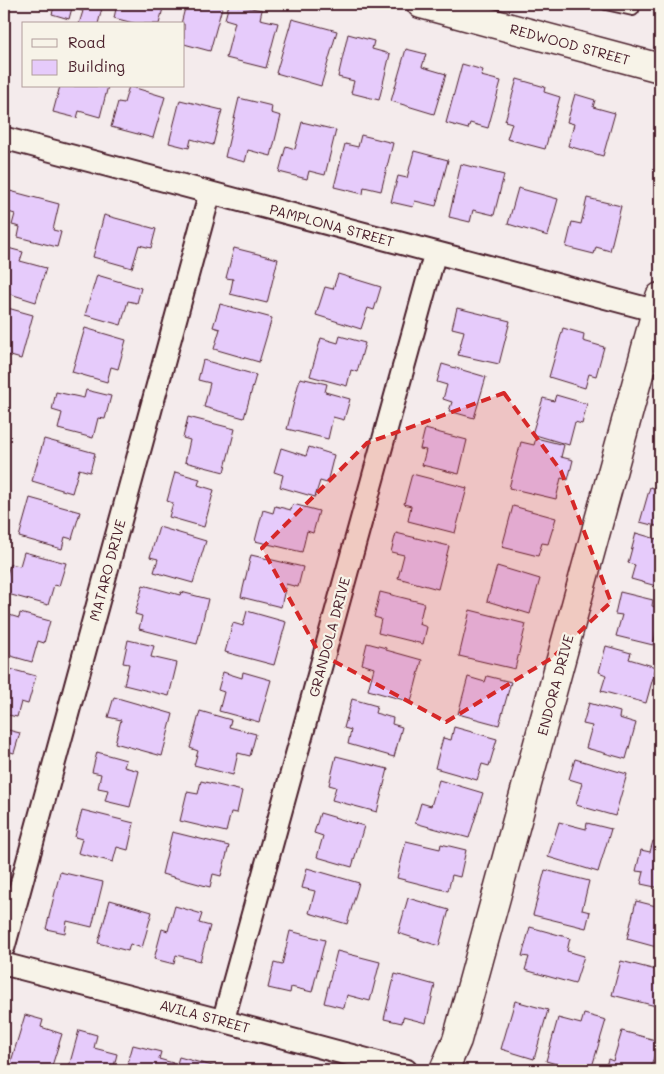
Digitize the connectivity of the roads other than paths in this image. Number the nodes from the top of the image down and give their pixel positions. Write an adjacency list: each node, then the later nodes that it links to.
1 (421, 4): 4 (street, REDWOOD STREET)
2 (606, 4): 3 (lane)
3 (635, 4)
4 (660, 68)
5 (4, 138): 6 (street, PAMPLONA STREET)
6 (210, 193): 7 (street, PAMPLONA STREET); 9 (street, MATARO DRIVE)
7 (435, 252): 8 (street, PAMPLONA STREET); 11 (street, GRANDOLA DRIVE)
8 (659, 307): 13 (street, ENDORA DRIVE)
9 (4, 947)
10 (4, 964): 11 (street, AVILA STREET)
11 (223, 1020): 12 (street, AVILA STREET)
12 (406, 1070)
13 (444, 1070)

